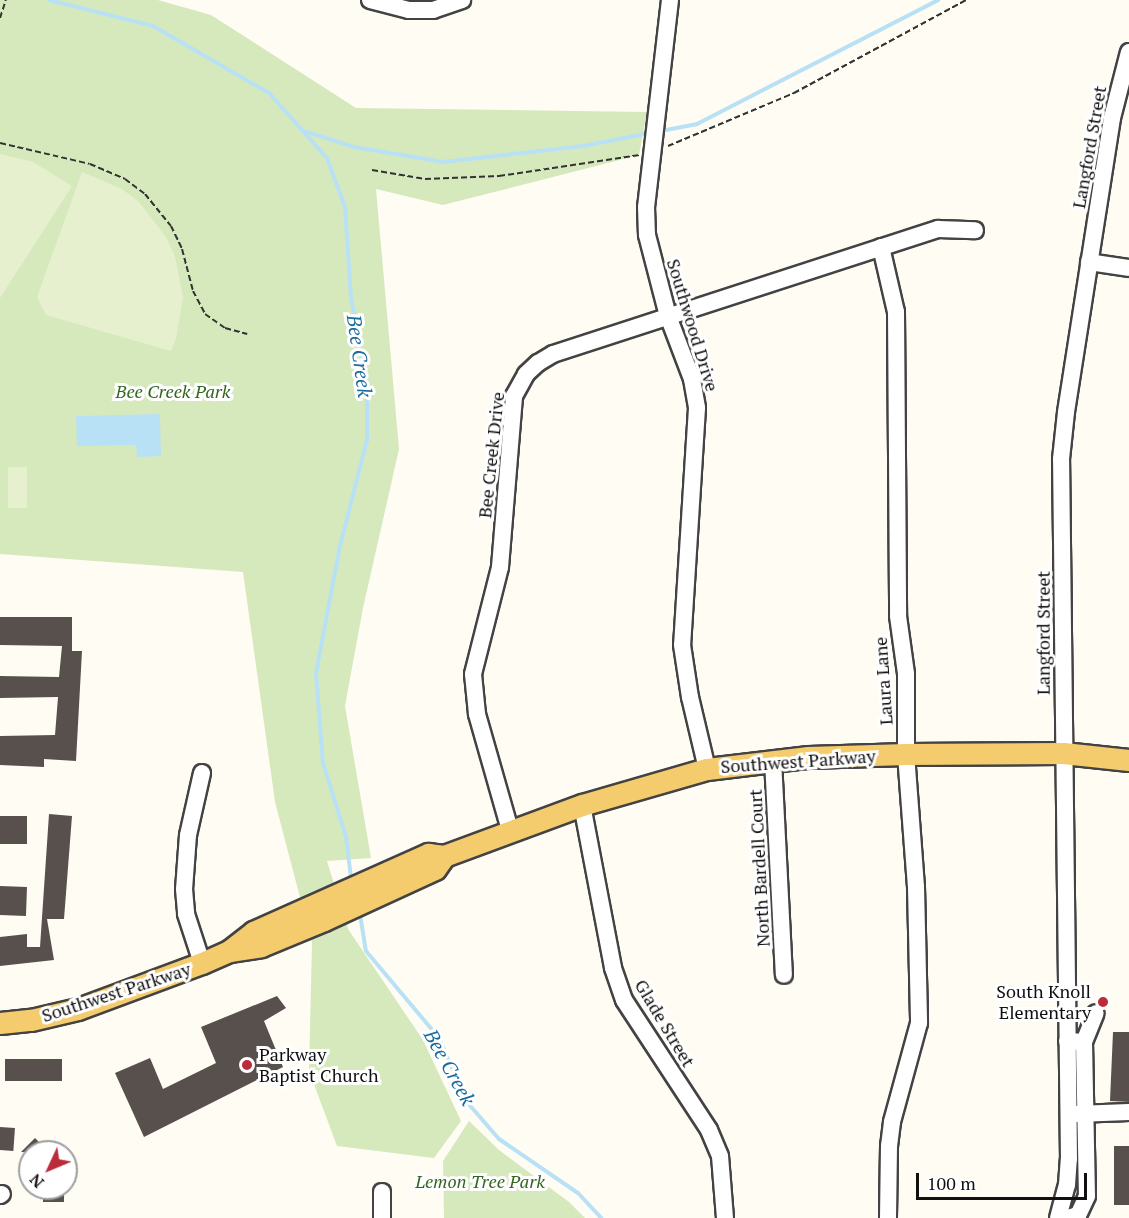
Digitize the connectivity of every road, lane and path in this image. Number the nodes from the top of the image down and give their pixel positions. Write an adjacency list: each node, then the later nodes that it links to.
1 (6, 0): 6 (path)
2 (370, 0): 3 (street)
3 (462, 0)
4 (670, 0): 9 (street, Southwood Drive)
5 (966, 0): 9 (path)
6 (1, 16)
7 (1128, 58): 13 (street, Langford Street)
8 (0, 143): 16 (path)
9 (646, 154): 10 (path); 15 (street, Southwood Drive)
10 (372, 170)
11 (975, 230): 12 (street, Bee Creek Drive)
12 (881, 247): 15 (street, Bee Creek Drive); 18 (street, Laura Lane)
13 (1089, 262): 14 (street); 17 (street, Langford Street)
14 (1129, 268)
15 (668, 316): 21 (street, Southwood Drive); 24 (street, Bee Creek Drive)
16 (247, 334)
17 (1063, 753): 18 (main road, Southwest Parkway); 20 (main road, Southwest Parkway); 29 (street, Langford Street)
18 (906, 754): 19 (main road, Southwest Parkway); 36 (street, Laura Lane)
19 (773, 760): 21 (main road, Southwest Parkway); 26 (street, North Bardell Court)
20 (1129, 760)
21 (707, 769): 23 (main road, Southwest Parkway)
22 (202, 773): 25 (street)
23 (582, 805): 24 (main road, Southwest Parkway); 35 (street, Glade Street)
24 (510, 830): 25 (main road, Southwest Parkway)
25 (202, 963): 28 (main road, Southwest Parkway)
26 (784, 975)
27 (1096, 1013): 29 (street)
28 (0, 1023)
29 (1075, 1041): 31 (street); 32 (street, Langford Street)
30 (1129, 1112): 31 (street)
31 (1086, 1114): 32 (street); 38 (street)
32 (1068, 1115): 37 (street, Langford Street)
33 (382, 1192): 34 (street)
34 (382, 1218)
35 (725, 1218)
36 (888, 1218)
37 (1058, 1218)
38 (1068, 1218)

